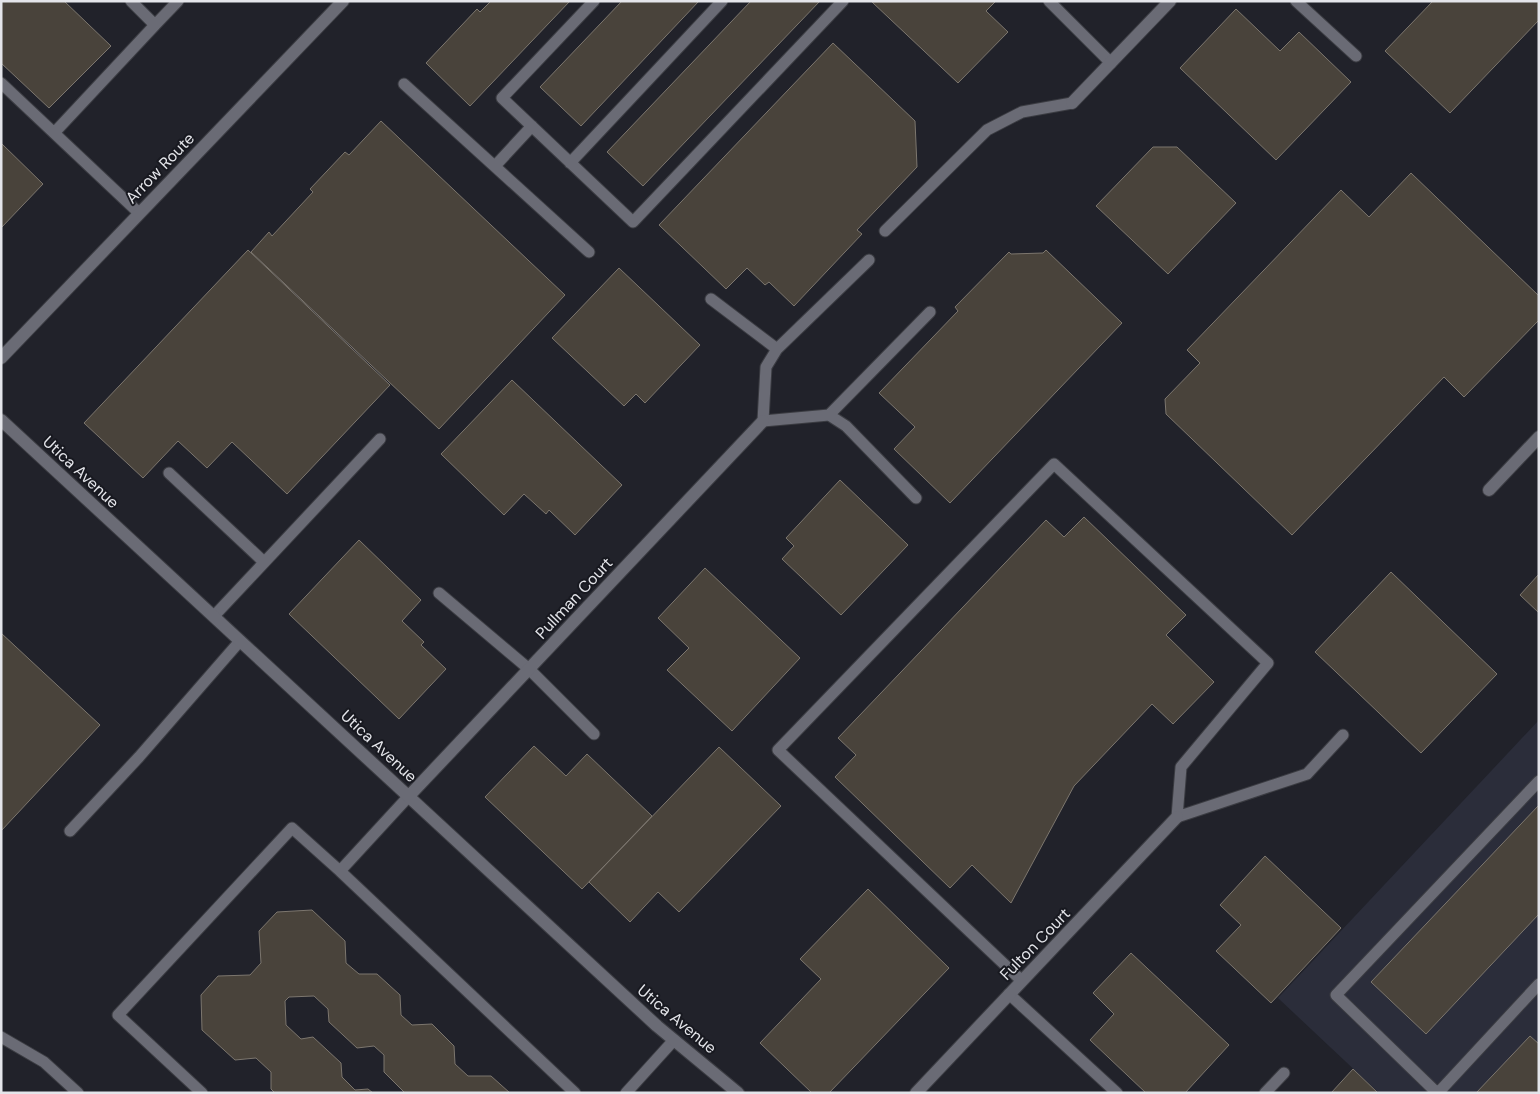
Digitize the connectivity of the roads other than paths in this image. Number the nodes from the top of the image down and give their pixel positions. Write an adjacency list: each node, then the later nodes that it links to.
1 (131, 1): 10 (lane)
2 (178, 1): 10 (lane)
3 (343, 1): 20 (street, Arrow Route)
4 (594, 1): 16 (lane)
5 (722, 1): 18 (lane)
6 (843, 1): 18 (lane)
7 (1049, 1): 12 (lane)
8 (1170, 1): 12 (street)
9 (1296, 1): 11 (lane)
10 (155, 25): 17 (lane)
11 (1356, 56)
12 (1111, 63): 15 (street)
13 (1, 83): 17 (lane)
14 (404, 84): 19 (lane)
15 (1072, 103): 21 (lane)
16 (532, 126): 18 (lane); 19 (lane)
17 (54, 133): 20 (lane)
18 (570, 163)
19 (494, 166): 22 (lane)
20 (139, 213): 27 (street, Arrow Route)
21 (885, 231)
22 (589, 252)
23 (869, 260): 26 (lane)
24 (711, 299): 26 (lane)
25 (930, 312): 28 (lane)
26 (776, 349): 30 (lane)
27 (1, 358)
28 (829, 415): 30 (lane); 35 (lane)
29 (1, 420): 38 (street, Utica Avenue)
30 (763, 421): 40 (street, Pullman Court)
31 (1539, 437): 34 (street)
32 (380, 439): 36 (lane)
33 (169, 473): 36 (lane)
34 (1489, 490)
35 (916, 498)
36 (264, 562): 38 (lane)
37 (439, 593): 40 (lane)
38 (214, 616): 39 (street, Utica Avenue)
39 (240, 641): 44 (street, Utica Avenue); 46 (lane)
40 (529, 669): 41 (lane); 44 (street, Pullman Court)
41 (594, 734)
42 (1342, 735): 45 (lane)
43 (1539, 781): 62 (lane)
44 (409, 796): 47 (lane); 52 (street, Utica Avenue)
45 (1177, 817): 48 (street, Fulton Court); 48 (lane)
46 (70, 831)
47 (340, 872): 55 (lane); 56 (lane)
48 (1022, 981): 50 (street, Fulton Court)
49 (1539, 984): 62 (lane)
50 (1009, 994): 59 (street, Fulton Court); 60 (lane)
51 (1, 1038): 54 (lane)
52 (674, 1040): 57 (lane); 58 (street, Utica Avenue)
53 (1284, 1073): 61 (lane)
54 (78, 1093)
55 (202, 1093)
56 (575, 1093)
57 (626, 1093)
58 (738, 1093)
59 (916, 1093)
60 (1117, 1093)
61 (1265, 1093)
62 (1437, 1093)

